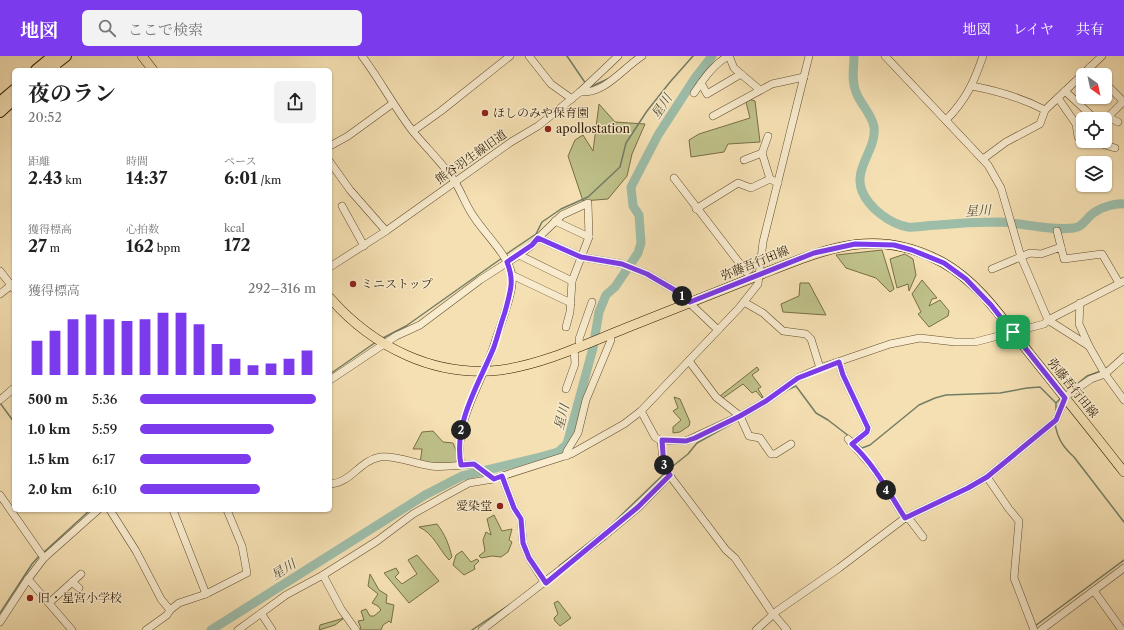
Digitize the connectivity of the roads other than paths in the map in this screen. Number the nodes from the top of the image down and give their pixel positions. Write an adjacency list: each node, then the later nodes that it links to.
1 (66, 56): 13 (highway)
2 (142, 56): 15 (main road)
3 (362, 56): 31 (street)
4 (510, 56): 41 (street)
5 (529, 56): 27 (street)
6 (618, 56): 20 (street, 熊谷羽生線旧道)
7 (642, 56): 20 (street)
8 (729, 56): 16 (street); 18 (street)
9 (809, 56): 17 (street)
10 (885, 56): 38 (street)
11 (983, 56): 19 (street)
12 (1102, 56): 14 (street)
13 (51, 65)
14 (1090, 67): 23 (street)
15 (151, 68)
16 (742, 74): 18 (street); 21 (street)
17 (804, 77): 21 (street); 53 (street)
18 (701, 83): 25 (street)
19 (972, 86): 32 (street); 38 (street)
20 (585, 88): 27 (street, 熊谷羽生線旧道)
21 (760, 90): 36 (street)
22 (1112, 90): 29 (street)
23 (1065, 91): 26 (street); 34 (street)
24 (12, 92): 30 (highway)
25 (694, 93)
26 (1058, 98): 32 (street); 37 (street)
27 (572, 99): 52 (street, 熊谷羽生線旧道)
28 (12, 101): 33 (highway)
29 (1124, 101): 35 (street)
30 (0, 102)
31 (392, 104): 41 (street); 43 (street)
32 (1045, 110): 47 (street)
33 (0, 112)
34 (1088, 112)
35 (1111, 112)
36 (713, 116)
37 (1076, 119)
38 (946, 120): 47 (street)
39 (1112, 120): 40 (street)
40 (1118, 122)
41 (412, 131): 52 (street)
42 (768, 136): 46 (street)
43 (332, 145)
44 (1112, 147): 45 (street)
45 (1116, 148)
46 (762, 153): 48 (street); 51 (street)
47 (983, 159): 65 (street)
48 (744, 160)
49 (332, 165): 57 (street)
50 (674, 178): 55 (street)
51 (770, 179): 53 (street); 55 (street)
52 (455, 182): 57 (street, 熊谷羽生線旧道); 67 (street)
53 (778, 183): 66 (street)
54 (342, 206): 61 (street)
55 (696, 209): 66 (street)
56 (555, 222): 59 (street); 59 (street); 60 (street)
57 (386, 231): 61 (street, 熊谷羽生線旧道)
58 (1058, 231): 62 (street)
59 (589, 237): 64 (street)
60 (538, 238): 63 (street); 64 (street)
61 (364, 246): 68 (street, 熊谷羽生線旧道)
62 (1061, 247): 65 (street); 74 (street)
63 (519, 254): 67 (street); 73 (street)
64 (581, 257): 73 (street); 80 (street)
65 (1021, 257): 69 (street); 84 (street)
66 (760, 260): 72 (street)
67 (507, 262): 71 (street); 89 (street)
68 (332, 266)
69 (992, 269)
70 (0, 271): 75 (street)
71 (512, 275): 82 (street); 96 (street)
72 (760, 275): 80 (main road, 弥藤吾行田線); 81 (street); 87 (main road, 弥藤吾行田線)
73 (572, 281): 82 (street)
74 (1122, 282): 83 (street)
75 (12, 285)
76 (12, 287): 77 (street)
77 (0, 294)
78 (332, 300): 89 (main road, 弥藤吾行田線)
79 (592, 302): 90 (street)
80 (690, 302): 86 (street); 88 (main road, 弥藤吾行田線)
81 (744, 302): 86 (street); 95 (street)
82 (571, 303): 85 (street)
83 (1080, 303): 84 (street); 91 (street)
84 (1048, 320): 87 (street); 91 (street)
85 (566, 327)
86 (718, 330): 93 (street)
87 (1013, 332): 94 (street); 101 (main road, 弥藤吾行田線)
88 (609, 335): 90 (main road, 弥藤吾行田線); 108 (street)
89 (382, 344): 96 (main road, 弥藤吾行田線); 98 (street)
90 (579, 346): 96 (main road, 弥藤吾行田線); 99 (street)
91 (1090, 346): 97 (street)
92 (1124, 357): 97 (street)
93 (689, 361): 104 (street); 105 (street)
94 (839, 362): 95 (street); 121 (street)
95 (820, 368): 105 (street)
96 (484, 371): 109 (street)
97 (1105, 374): 101 (street); 103 (street)
98 (332, 379)
99 (566, 389)
100 (12, 390): 102 (street)
101 (1065, 398): 110 (main road, 弥藤吾行田線); 113 (street)
102 (0, 400)
103 (1124, 400)
104 (641, 411): 106 (street); 108 (street)
105 (740, 416): 106 (street); 107 (street)
106 (662, 440): 111 (street)
107 (791, 444)
108 (566, 456): 112 (street)
109 (461, 465): 114 (street); 115 (street)
110 (1124, 472)
111 (670, 475): 129 (street); 136 (street)
112 (502, 476): 114 (street); 129 (street)
113 (987, 477): 121 (street); 146 (street)
114 (493, 479): 126 (street)
115 (332, 484)
116 (0, 495): 123 (street)
117 (96, 512): 123 (street)
118 (111, 512): 134 (street)
119 (174, 512): 132 (street)
120 (228, 512): 132 (street)
121 (905, 518): 122 (street); 136 (street)
122 (923, 537)
123 (42, 555): 127 (street)
124 (1124, 568): 131 (street)
125 (81, 574): 128 (street)
126 (322, 575): 135 (street); 142 (street)
127 (28, 579): 133 (street); 137 (street)
128 (72, 582): 130 (street); 133 (street)
129 (546, 583): 143 (street)
130 (79, 588)
131 (1094, 591): 147 (street); 148 (street)
132 (206, 594): 134 (street)
133 (48, 603): 138 (street)
134 (170, 610): 139 (street)
135 (261, 613): 140 (street); 141 (street)
136 (774, 615): 144 (street); 145 (street)
137 (0, 622)
138 (72, 630)
139 (146, 630)
140 (238, 630)
141 (272, 630)
142 (356, 630)
143 (482, 630)
144 (756, 630)
145 (787, 630)
146 (1034, 630)
147 (1041, 630)
148 (1122, 630)

